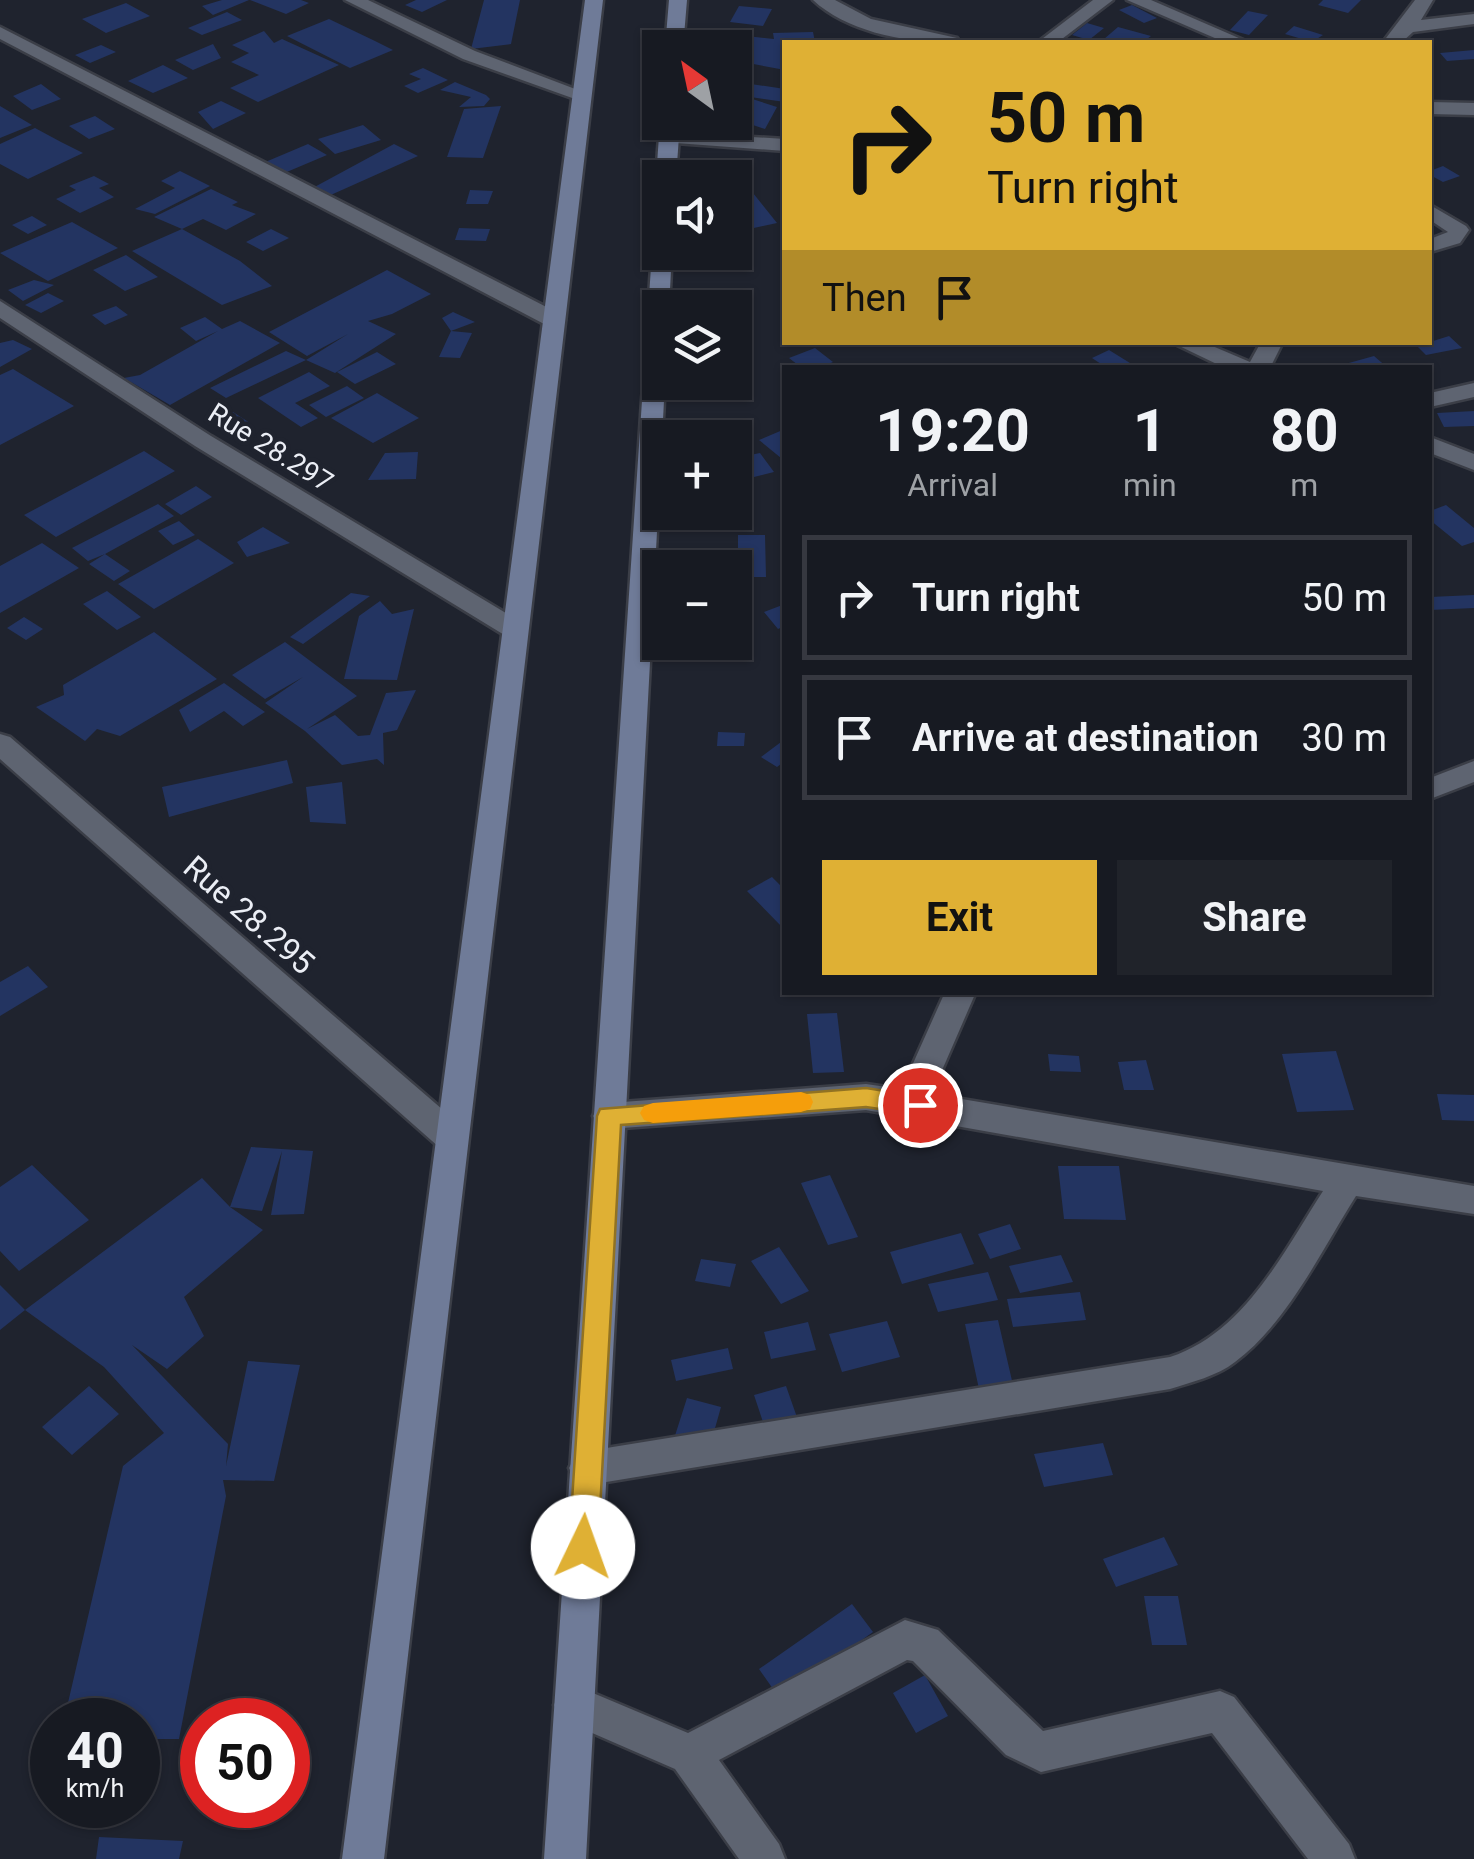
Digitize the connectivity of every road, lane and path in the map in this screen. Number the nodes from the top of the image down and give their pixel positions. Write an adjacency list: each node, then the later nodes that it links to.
1 (354, 0): 17 (street)
2 (594, 0): 17 (main road)
3 (678, 0): 11 (main road)
4 (822, 0): 13 (street)
5 (1104, 0): 14 (street)
6 (1136, 0): 8 (street)
7 (1424, 0): 10 (street)
8 (1160, 4): 15 (street)
9 (1474, 19): 10 (street)
10 (1408, 27): 16 (street)
11 (676, 30)
12 (0, 32): 26 (street)
13 (942, 40)
14 (1051, 40)
15 (1235, 40)
16 (1394, 40)
17 (582, 95): 26 (main road)
18 (1432, 108): 19 (street)
19 (1474, 109)
20 (746, 140): 21 (street)
21 (782, 145)
22 (1432, 213): 23 (street)
23 (1432, 245)
24 (661, 270): 39 (main road)
25 (0, 308): 33 (street, Rue 28.297)
26 (554, 320): 33 (main road)
27 (1189, 345): 28 (street)
28 (1239, 365)
29 (1474, 390): 30 (street)
30 (1432, 400)
31 (1432, 445): 32 (street)
32 (1474, 463)
33 (515, 630): 40 (main road)
34 (0, 744): 40 (street, Rue 28.295)
35 (1474, 771): 36 (street)
36 (1432, 789)
37 (960, 995): 38 (street)
38 (920, 1105): 39 (street); 41 (street)
39 (609, 1116): 43 (main road)
40 (452, 1138): 46 (main road)
41 (1348, 1182): 42 (street); 43 (street)
42 (1474, 1200)
43 (588, 1468): 44 (main road)
44 (574, 1705): 45 (street); 47 (main road)
45 (690, 1754): 48 (street); 49 (street)
46 (364, 1859)
47 (564, 1859)
48 (764, 1859)
49 (1334, 1859)

